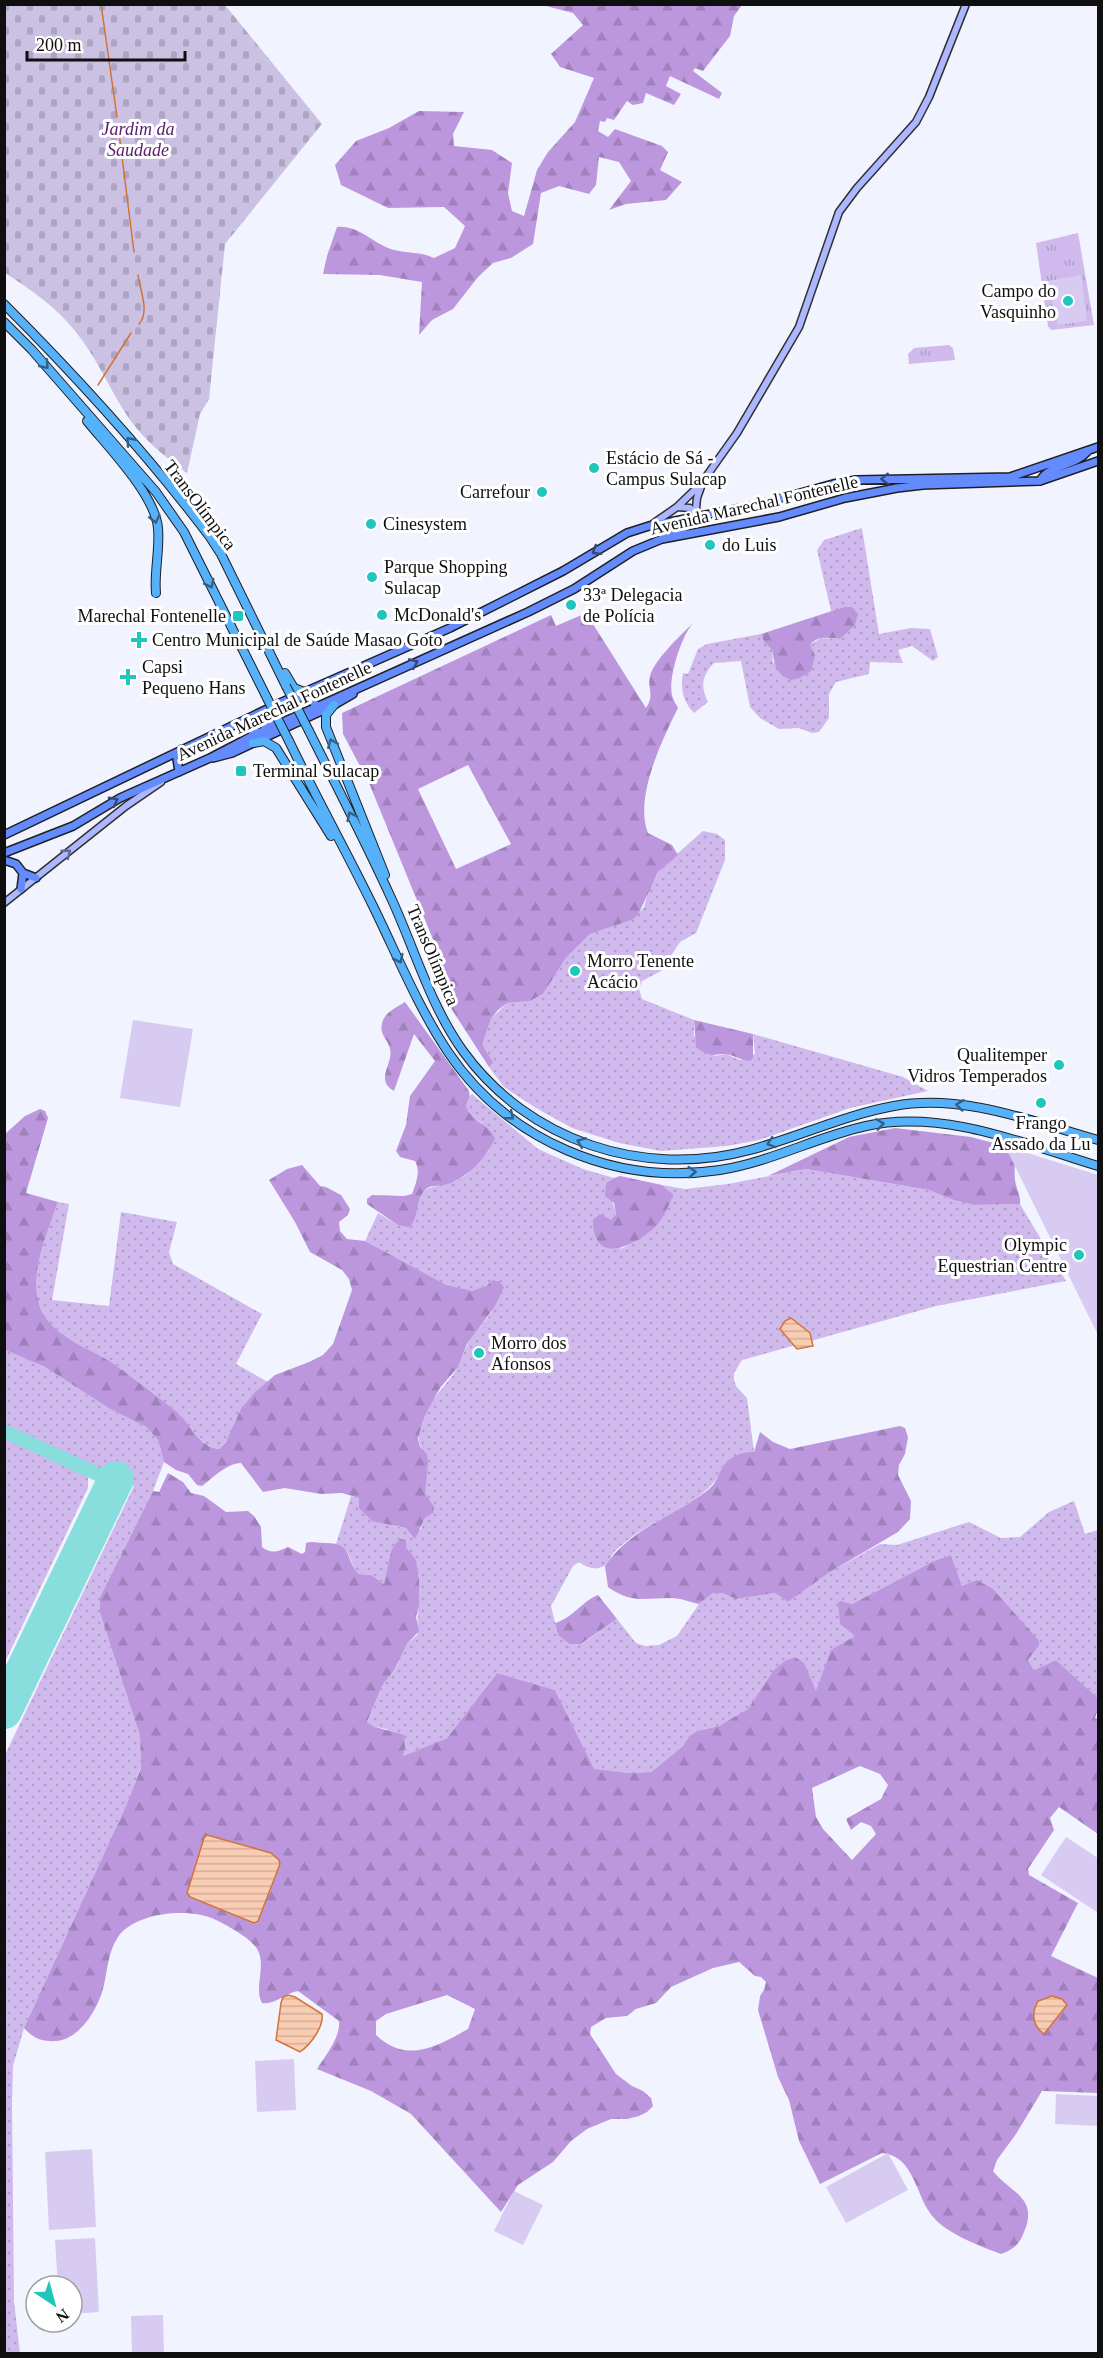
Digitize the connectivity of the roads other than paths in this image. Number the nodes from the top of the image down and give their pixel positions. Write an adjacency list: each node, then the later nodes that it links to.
1 (966, 4): 9 (main road)
2 (4, 304): 20 (highway, TransOlímpica, one-way to 2)
3 (4, 322): 4 (highway, TransOlímpica, one-way to 4)
4 (63, 386): 18 (highway, one-way to 18); 33 (highway, TransOlímpica, one-way to 33, bridge)
5 (1098, 447): 6 (main road, Avenida Marechal Fontenelle)
6 (1089, 450): 8 (main road); 10 (main road, Avenida Marechal Fontenelle, one-way to 10)
7 (1098, 461): 8 (main road, Avenida Marechal Fontenelle)
8 (1040, 481): 11 (main road, Avenida Marechal Fontenelle)
9 (703, 482): 13 (main road); 14 (main road)
10 (848, 482): 11 (main road); 12 (main road, Avenida Marechal Fontenelle)
11 (845, 498): 15 (main road, Avenida Marechal Fontenelle)
12 (777, 501): 14 (main road, Avenida Marechal Fontenelle); 15 (main road)
13 (677, 507): 14 (main road); 16 (main road)
14 (695, 515): 16 (main road, Avenida Marechal Fontenelle); 17 (main road)
15 (779, 517): 17 (main road, Avenida Marechal Fontenelle)
16 (649, 526): 20 (main road, Avenida Marechal Fontenelle, one-way to 20)
17 (662, 539): 19 (main road, Avenida Marechal Fontenelle, one-way to 17)
18 (156, 593)
19 (361, 686): 21 (main road); 22 (main road, Avenida Marechal Fontenelle)
20 (299, 690): 22 (main road); 23 (main road, Avenida Marechal Fontenelle); 24 (main road); 36 (highway, TransOlímpica, one-way to 20, bridge)
21 (334, 705): 24 (main road); 36 (highway, one-way to 21)
22 (317, 706): 24 (main road, Avenida Marechal Fontenelle)
23 (244, 720): 24 (main road); 25 (main road, Avenida Marechal Fontenelle)
24 (255, 737): 26 (main road, Avenida Marechal Fontenelle); 33 (highway)
25 (182, 749): 26 (main road); 28 (main road, Avenida Marechal Fontenelle)
26 (179, 772): 27 (main road, Avenida Marechal Fontenelle)
27 (168, 776): 29 (main road); 35 (main road, Avenida Marechal Fontenelle, one-way to 27)
28 (127, 777): 29 (main road); 30 (main road, Avenida Marechal Fontenelle)
29 (146, 786): 31 (main road, one-way to 29)
30 (4, 835)
31 (4, 853)
32 (4, 860): 34 (main road)
33 (349, 862): 40 (highway, TransOlímpica, one-way to 40)
34 (23, 873): 35 (main road); 37 (main road)
35 (36, 878): 37 (main road, Avenida Marechal Fontenelle)
36 (386, 887): 39 (highway, TransOlímpica, one-way to 36)
37 (21, 889): 38 (main road, Avenida Marechal Fontenelle)
38 (4, 903)
39 (1098, 1140)
40 (1098, 1166)

